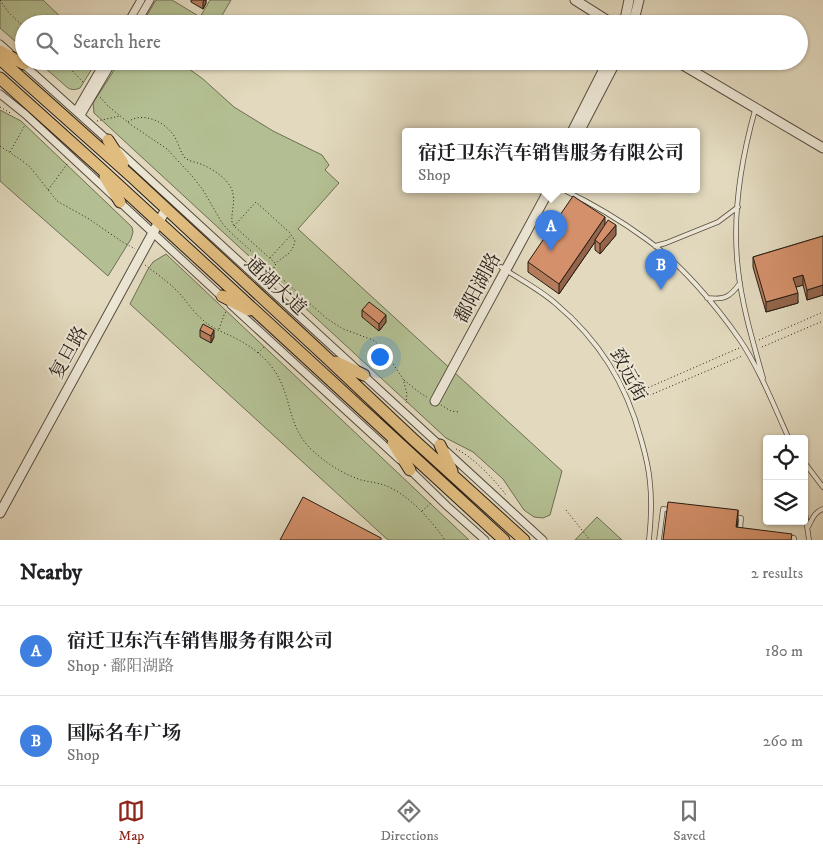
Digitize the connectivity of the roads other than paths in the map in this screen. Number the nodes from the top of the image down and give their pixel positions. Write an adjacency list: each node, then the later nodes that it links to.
1 (141, 0): 6 (street)
2 (150, 0): 7 (street)
3 (574, 0): 8 (street)
4 (629, 0): 9 (street)
5 (639, 0): 10 (street)
6 (132, 15)
7 (141, 15)
8 (598, 15)
9 (626, 15)
10 (635, 15)
11 (0, 44): 13 (street)
12 (0, 51): 15 (main road)
13 (15, 56)
14 (0, 59): 32 (main road, 通湖大道)
15 (15, 59)
16 (31, 70): 26 (street)
17 (101, 70): 23 (street)
18 (106, 70): 23 (street)
19 (603, 70): 27 (street)
20 (611, 70): 28 (street)
21 (691, 70): 25 (street)
22 (0, 78): 31 (main road, 通湖大道)
23 (92, 90): 26 (street)
24 (0, 94): 36 (street)
25 (755, 108): 30 (street); 37 (lane)
26 (78, 113): 29 (street)
27 (574, 128)
28 (581, 128)
29 (108, 140): 32 (main road); 48 (street)
30 (823, 148)
31 (100, 168): 36 (main road); 39 (main road, 通湖大道)
32 (132, 178): 38 (main road, 通湖大道)
33 (542, 193): 42 (street, 鄱阳湖路)
34 (547, 193): 42 (street, 鄱阳湖路)
35 (570, 193): 41 (lane)
36 (120, 202): 40 (street)
37 (738, 208): 41 (lane); 43 (lane)
38 (166, 209): 39 (street, 复旦路); 47 (main road, 通湖大道)
39 (159, 222): 40 (street, 复旦路); 46 (main road, 通湖大道)
40 (153, 233): 44 (street); 61 (street, 复旦路)
41 (654, 246): 45 (lane)
42 (504, 269): 50 (street, 鄱阳湖路); 72 (lane, 致远街)
43 (740, 283): 45 (lane); 49 (lane)
44 (222, 296): 46 (main road); 55 (street)
45 (707, 298): 49 (lane)
46 (260, 315): 51 (main road, 通湖大道)
47 (326, 357): 48 (main road); 56 (main road, 通湖大道)
48 (364, 375): 53 (street)
49 (765, 385): 52 (lane)
50 (432, 400)
51 (384, 429): 55 (main road); 63 (main road, 通湖大道)
52 (788, 435)
53 (440, 446): 56 (main road); 71 (street)
54 (808, 467): 57 (lane)
55 (410, 470): 68 (street)
56 (455, 477): 59 (main road, 通湖大道)
57 (823, 487)
58 (823, 509): 65 (lane)
59 (491, 510): 63 (lane); 70 (main road, 通湖大道)
60 (673, 510): 73 (lane)
61 (0, 513)
62 (732, 517): 66 (lane)
63 (482, 519): 69 (main road, 通湖大道)
64 (807, 525): 65 (lane)
65 (808, 528): 75 (lane)
66 (749, 534)
67 (785, 537): 74 (lane)
68 (485, 540)
69 (504, 540)
70 (524, 540)
71 (543, 540)
72 (649, 540)
73 (659, 540)
74 (794, 540)
75 (809, 540)

